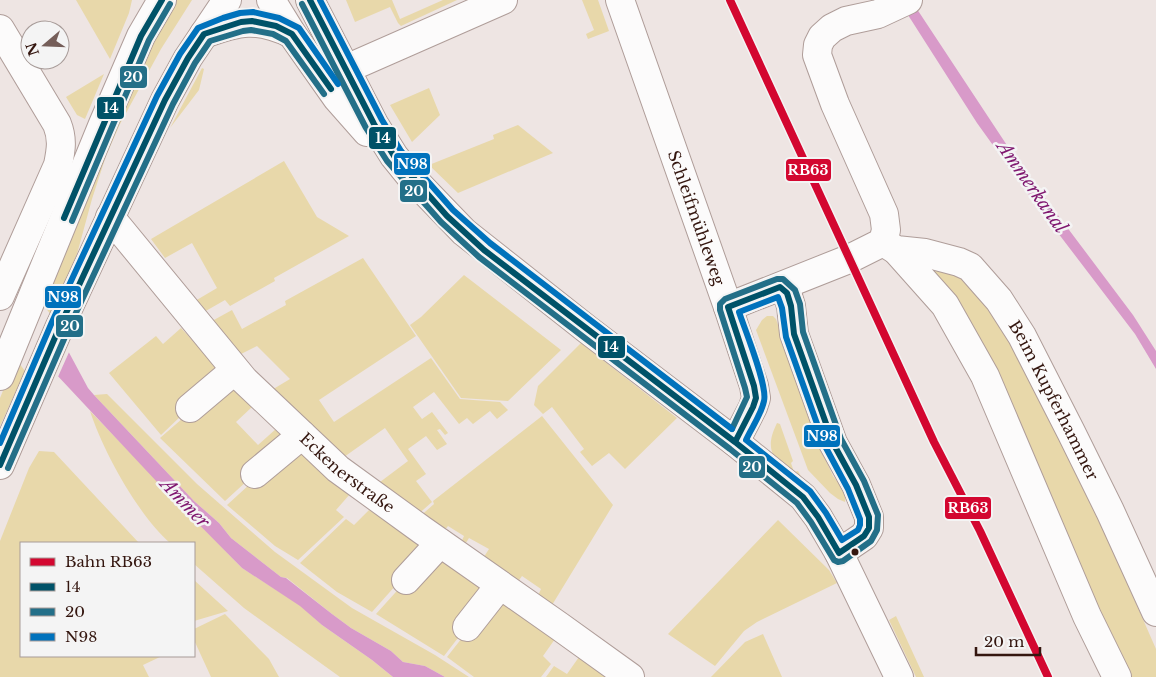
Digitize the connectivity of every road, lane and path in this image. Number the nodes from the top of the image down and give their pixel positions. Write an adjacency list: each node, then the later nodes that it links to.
1 (162, 0): 19 (street)
2 (227, 0): 9 (street)
3 (271, 0): 10 (street)
4 (310, 0): 11 (street)
5 (504, 0): 11 (street)
6 (620, 0): 17 (street, Schleifmühleweg)
7 (908, 0): 14 (street)
8 (0, 29): 16 (street)
9 (204, 34): 10 (street); 13 (street)
10 (292, 34): 12 (street)
11 (346, 69): 12 (street)
12 (394, 156): 22 (street)
13 (110, 217): 18 (street, Eckenerstraße); 23 (street)
14 (889, 246): 15 (street); 29 (street, Beim Kupferhammer); 33 (street)
15 (780, 287): 17 (street); 26 (street)
16 (0, 296)
17 (728, 307): 22 (street, Schleifmühleweg)
18 (235, 370): 20 (street); 21 (street, Eckenerstraße)
19 (0, 376)
20 (190, 408)
21 (302, 435): 24 (street); 25 (street, Eckenerstraße)
22 (735, 442): 26 (street)
23 (0, 465)
24 (255, 474)
25 (440, 543): 27 (street); 28 (street, Eckenerstraße)
26 (839, 553): 31 (street)
27 (406, 580)
28 (500, 585): 30 (street); 32 (street, Eckenerstraße)
29 (1156, 612)
30 (466, 627)
31 (895, 676)
32 (630, 677)
33 (1117, 677)

